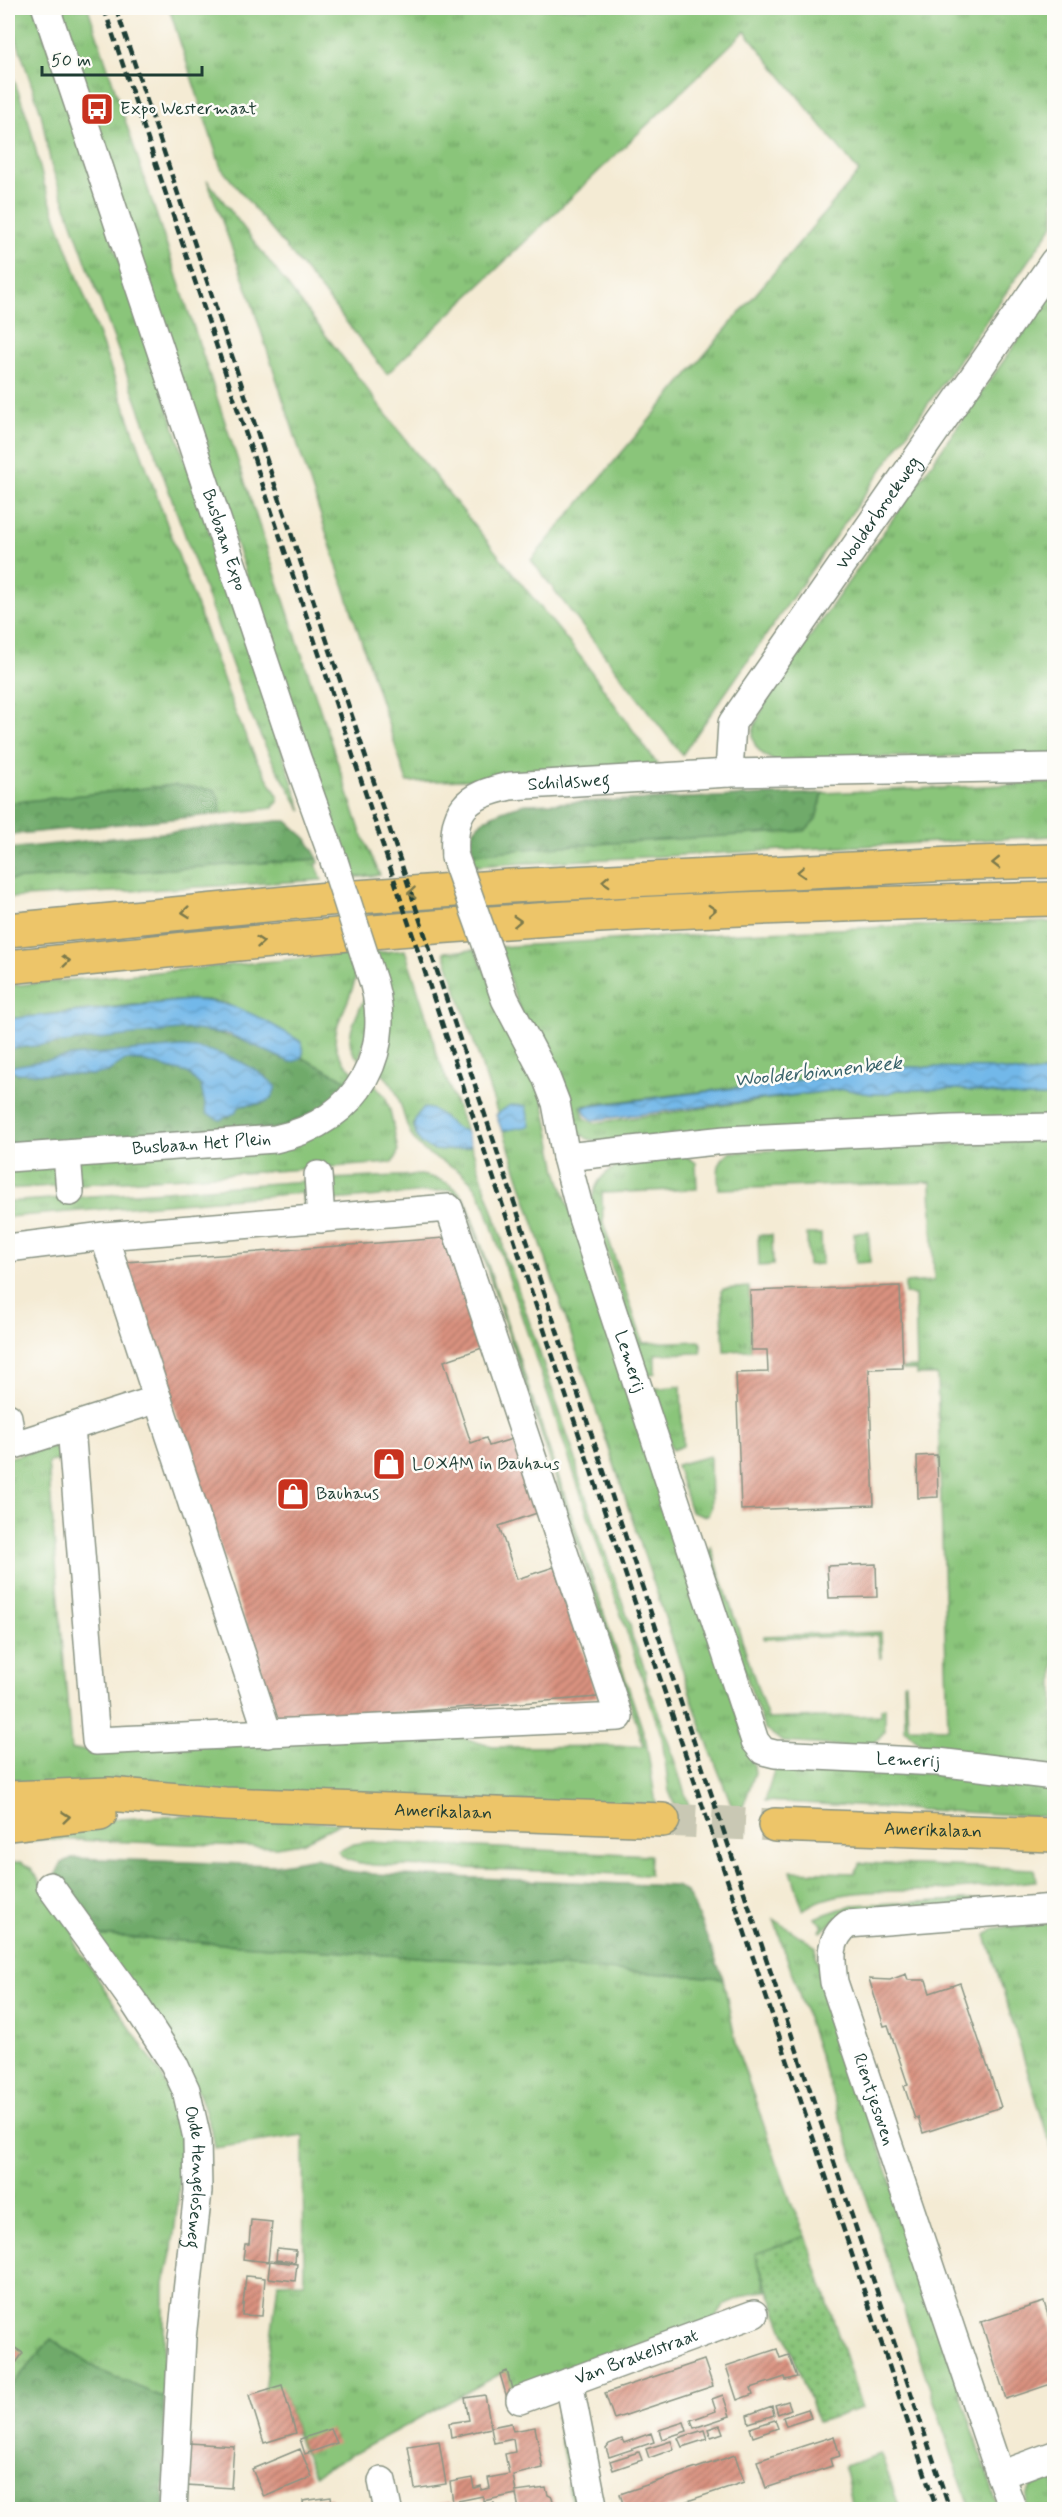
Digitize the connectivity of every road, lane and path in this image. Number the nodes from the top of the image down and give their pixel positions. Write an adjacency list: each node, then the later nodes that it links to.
1 (46, 8): 9 (street, Busbaan Expo, bridge)
2 (1054, 261): 4 (street, Woolderbroekweg)
3 (1054, 767): 4 (street, Schildsweg)
4 (729, 773): 12 (street, Schildsweg, bridge)
5 (1054, 861): 7 (main road, one-way to 7)
6 (1054, 899): 8 (main road, one-way to 6)
7 (8, 930)
8 (8, 968)
9 (368, 1073): 11 (street, Busbaan Het Plein)
10 (1054, 1127): 12 (street)
11 (67, 1155): 13 (street, Busbaan Het Plein); 15 (street)
12 (566, 1157): 24 (street, Lemerij)
13 (8, 1158)
14 (318, 1175): 16 (street)
15 (70, 1192)
16 (321, 1220): 17 (street); 23 (street)
17 (104, 1236): 18 (street); 19 (street)
18 (8, 1248)
19 (158, 1399): 21 (street); 23 (street)
20 (8, 1417): 22 (street)
21 (71, 1428): 22 (street); 23 (street)
22 (10, 1446)
23 (268, 1734)
24 (1054, 1776)
25 (8, 1798): 26 (main road, Amerikalaan)
26 (225, 1804): 27 (main road, Amerikalaan); 28 (main road, Amerikalaan, one-way to 26)
27 (663, 1820)
28 (8, 1824)
29 (775, 1825): 30 (main road, Amerikalaan)
30 (1054, 1835)
31 (50, 1886): 39 (street, Oude Hengeloseweg)
32 (1054, 1908): 37 (street, Rientjesoven)
33 (754, 2314): 34 (street, Van Brakelstraat)
34 (569, 2382): 35 (street, Van Brakelstraat); 41 (street)
35 (520, 2400)
36 (1054, 2455): 37 (street)
37 (1000, 2475): 42 (street, Rientjesoven)
38 (382, 2481): 40 (street)
39 (173, 2510)
40 (388, 2510)
41 (594, 2510)
42 (1012, 2510)

